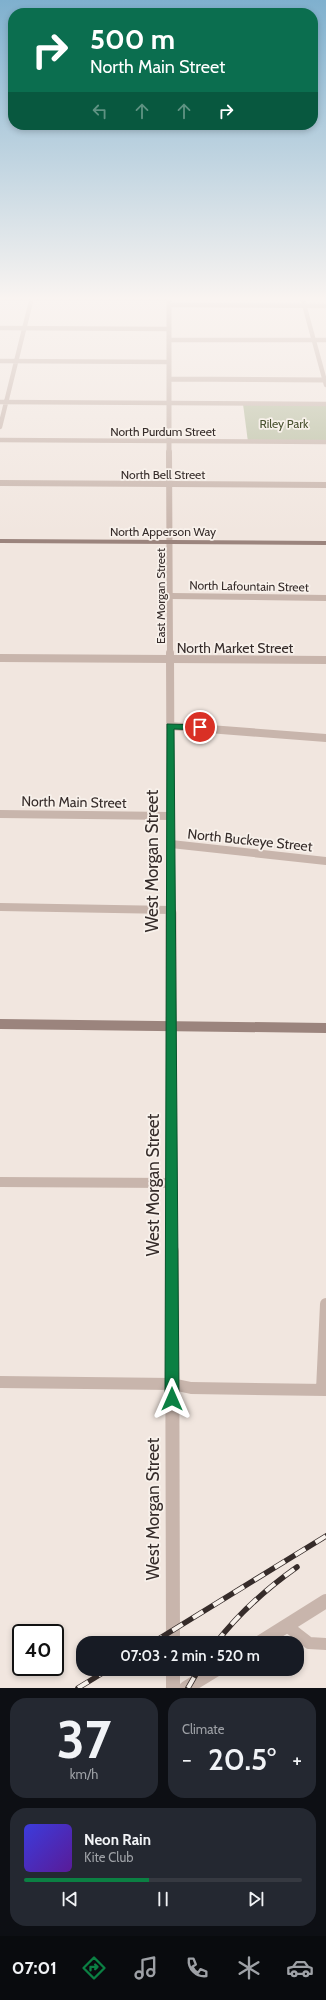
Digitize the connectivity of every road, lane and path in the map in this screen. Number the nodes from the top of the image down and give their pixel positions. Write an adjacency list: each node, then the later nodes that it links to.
1 (13, 376): 6 (street)
2 (169, 376): 3 (street, East Morgan Street)
3 (169, 379): 4 (street); 7 (street, East Morgan Street)
4 (325, 381)
5 (0, 402): 6 (street)
6 (6, 402): 7 (street); 9 (street)
7 (170, 404): 8 (street); 11 (street, East Morgan Street)
8 (326, 404)
9 (0, 427)
10 (0, 440): 11 (street, North Purdum Street)
11 (170, 441): 12 (street, North Purdum Street); 14 (street, East Morgan Street)
12 (326, 442)
13 (0, 482): 14 (street, North Bell Street)
14 (170, 484): 15 (street, North Bell Street); 17 (street, East Morgan Street)
15 (326, 485)
16 (0, 541): 17 (main road, North Apperson Way)
17 (171, 542): 18 (main road, North Apperson Way); 19 (street, East Morgan Street)
18 (326, 543)
19 (171, 596): 20 (street, North Lafountain Street); 22 (street, East Morgan Street)
20 (326, 598)
21 (0, 658): 22 (street, North Market Street)
22 (171, 659): 23 (street, North Market Street); 24 (street, East Morgan Street)
23 (326, 660)
24 (170, 726): 25 (street); 27 (street, West Morgan Street)
25 (326, 738)
26 (0, 814): 27 (street, North Main Street)
27 (171, 816): 28 (street, West Morgan Street)
28 (171, 844): 29 (street, North Buckeye Street); 31 (street, West Morgan Street)
29 (326, 861)
30 (0, 908): 31 (street)
31 (171, 910): 33 (street, West Morgan Street)
32 (0, 1024): 33 (main road)
33 (172, 1026): 34 (main road); 36 (street, West Morgan Street)
34 (326, 1028)
35 (0, 1182): 36 (street)
36 (172, 1183): 39 (street, West Morgan Street)
37 (326, 1304): 40 (street)
38 (0, 1382): 39 (street)
39 (172, 1384): 40 (street); 43 (street, West Morgan Street)
40 (324, 1390)
41 (326, 1601): 42 (street)
42 (287, 1626): 44 (street); 45 (street)
43 (173, 1636)
44 (271, 1636)
45 (326, 1644)
46 (173, 1676): 48 (street)
47 (206, 1676): 49 (street)
48 (173, 1688)
49 (186, 1688)

